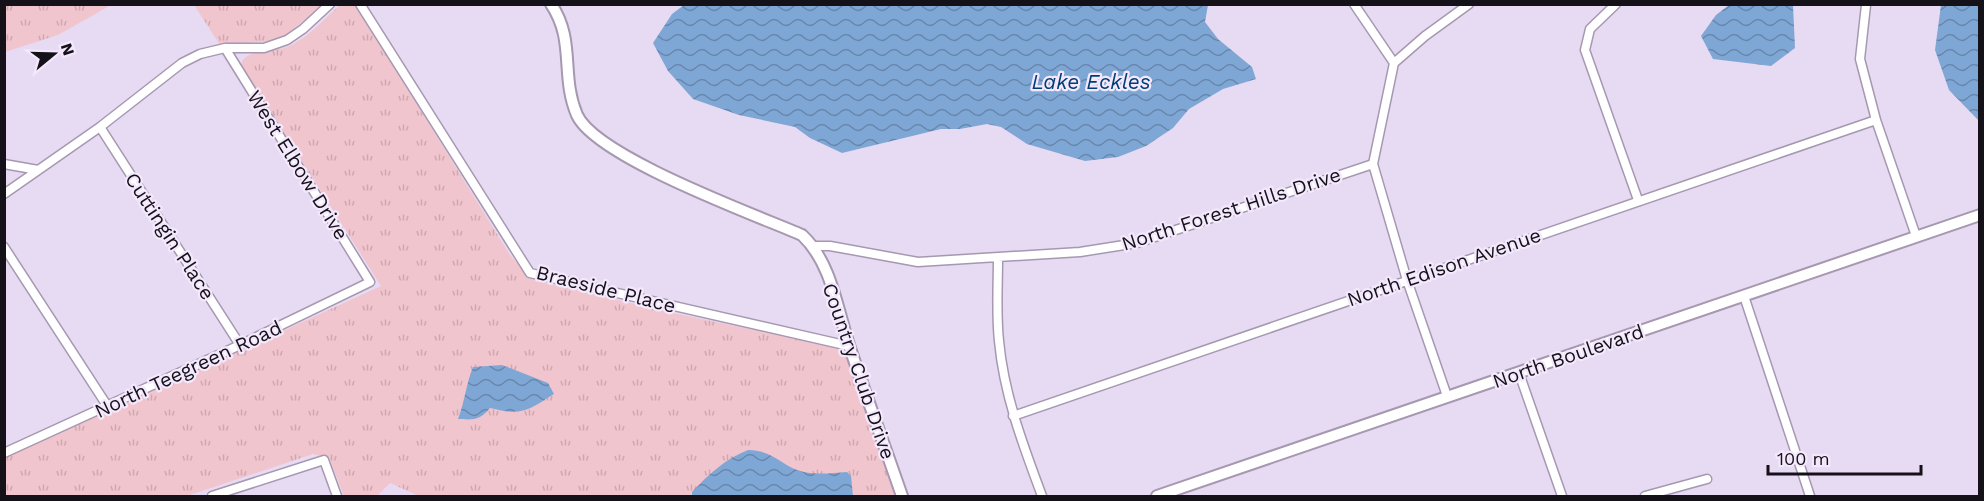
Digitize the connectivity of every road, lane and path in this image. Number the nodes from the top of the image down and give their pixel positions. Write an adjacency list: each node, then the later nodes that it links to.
1 (330, 4): 8 (street)
2 (360, 4): 26 (street, Braeside Place)
3 (551, 4): 19 (street, North Forest Hills Drive)
4 (1354, 4): 9 (street)
5 (1469, 4): 9 (street)
6 (1616, 4): 16 (street)
7 (1866, 4): 10 (street)
8 (225, 48): 11 (street); 23 (street, West Elbow Drive)
9 (1394, 63): 13 (street)
10 (1876, 120): 16 (street, North Edison Avenue); 18 (street)
11 (100, 127): 14 (street); 25 (street, Cuttingin Place)
12 (4, 164): 14 (street)
13 (1373, 164): 21 (street, North Forest Hills Drive); 22 (street)
14 (38, 170): 15 (street)
15 (4, 194)
16 (1638, 200): 22 (street, North Edison Avenue)
17 (1980, 215): 18 (street, North Boulevard)
18 (1916, 236): 24 (street, North Boulevard)
19 (814, 246): 21 (street, North Forest Hills Drive); 26 (street, Country Club Drive)
20 (4, 247): 29 (street)
21 (998, 258): 30 (street)
22 (1407, 280): 28 (street); 30 (street, North Edison Avenue)
23 (370, 282): 25 (street, North Teegreen Road)
24 (1744, 296): 27 (street, North Boulevard); 40 (street)
25 (240, 345): 29 (street, North Teegreen Road)
26 (849, 346): 35 (street, Country Club Drive)
27 (1519, 373): 28 (street, North Boulevard); 38 (street)
28 (1447, 396): 37 (street, North Boulevard)
29 (108, 407): 31 (street, North Teegreen Road)
30 (1013, 416): 36 (street)
31 (4, 453)
32 (1707, 479): 39 (street)
33 (212, 496): 34 (street)
34 (337, 496)
35 (902, 496)
36 (1042, 496)
37 (1157, 496)
38 (1562, 496)
39 (1645, 496)
40 (1810, 496)

